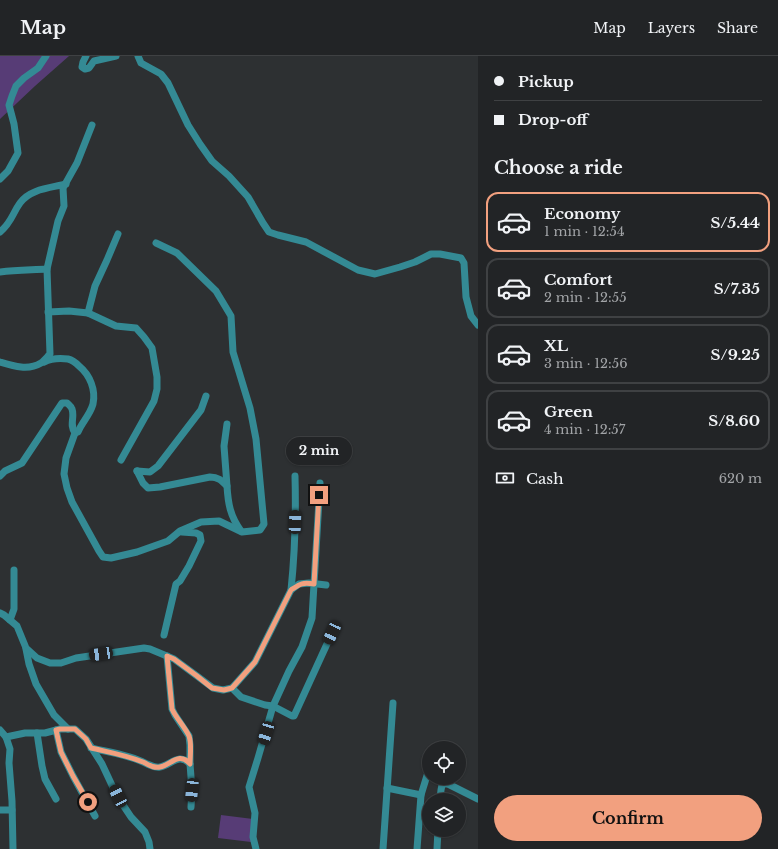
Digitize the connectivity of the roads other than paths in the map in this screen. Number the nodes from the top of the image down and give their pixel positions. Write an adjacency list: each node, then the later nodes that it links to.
1 (46, 56): 6 (street)
2 (86, 56): 3 (street)
3 (116, 56)
4 (138, 56): 15 (street)
5 (92, 125): 7 (street)
6 (0, 179)
7 (66, 184): 8 (street); 11 (street)
8 (0, 232)
9 (118, 234): 14 (street)
10 (156, 243): 27 (street)
11 (47, 269): 12 (street); 13 (street)
12 (0, 272)
13 (48, 312): 14 (street); 17 (street)
14 (88, 313): 21 (street)
15 (478, 325)
16 (0, 362): 17 (street)
17 (40, 363): 20 (street)
18 (206, 396): 25 (street)
19 (227, 424): 25 (street)
20 (75, 433): 22 (street); 26 (street)
21 (121, 460)
22 (0, 476)
23 (295, 476): 31 (street)
24 (320, 483): 29 (street)
25 (227, 486): 27 (street)
26 (180, 531): 27 (street); 35 (street)
27 (242, 532)
28 (14, 570): 33 (street)
29 (314, 584): 30 (street); 31 (street); 40 (street)
30 (326, 585)
31 (291, 590): 38 (street)
32 (0, 613): 33 (street)
33 (10, 620): 36 (street)
34 (332, 633): 40 (street)
35 (164, 635)
36 (26, 648): 37 (street); 41 (street)
37 (167, 656): 38 (street); 47 (street)
38 (232, 688): 40 (street)
39 (393, 703): 48 (street)
40 (274, 706): 62 (street)
41 (68, 729): 43 (street); 46 (street)
42 (0, 730): 45 (street)
43 (56, 730): 44 (street); 58 (street)
44 (37, 733): 45 (street); 53 (street)
45 (6, 737): 57 (street)
46 (91, 748): 47 (street); 61 (street)
47 (190, 764): 55 (street)
48 (387, 788): 52 (street); 63 (street)
49 (441, 793): 50 (street)
50 (466, 793)
51 (466, 793): 54 (street)
52 (422, 795): 64 (street)
53 (56, 799)
54 (478, 799)
55 (191, 807)
56 (0, 810): 57 (street)
57 (12, 810): 60 (street)
58 (95, 816)
59 (437, 837): 65 (street)
60 (13, 849)
61 (150, 849)
62 (256, 849)
63 (383, 849)
64 (417, 849)
65 (436, 849)

